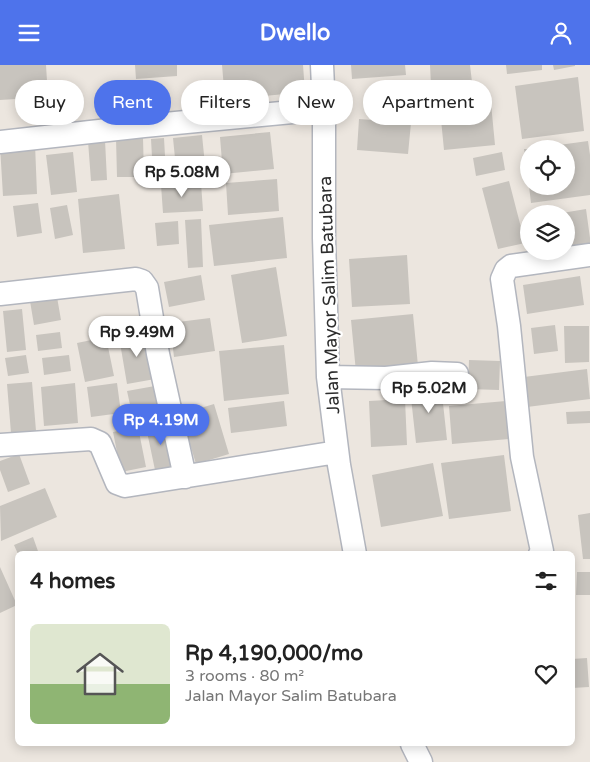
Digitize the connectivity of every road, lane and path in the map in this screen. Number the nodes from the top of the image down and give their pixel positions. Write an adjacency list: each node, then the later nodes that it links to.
1 (322, 65): 2 (street, Jalan Mayor Salim Batubara)
2 (323, 80)
3 (279, 113): 5 (street)
4 (324, 125): 9 (street, Jalan Mayor Salim Batubara)
5 (0, 142)
6 (590, 255): 14 (street)
7 (0, 294): 12 (street)
8 (457, 374): 9 (street)
9 (328, 377): 11 (street, Jalan Mayor Salim Batubara)
10 (0, 445): 12 (street)
11 (337, 451): 12 (street); 13 (street, Jalan Mayor Salim Batubara)
12 (185, 477)
13 (354, 551)
14 (542, 551)
15 (413, 746): 16 (street)
16 (421, 762)

